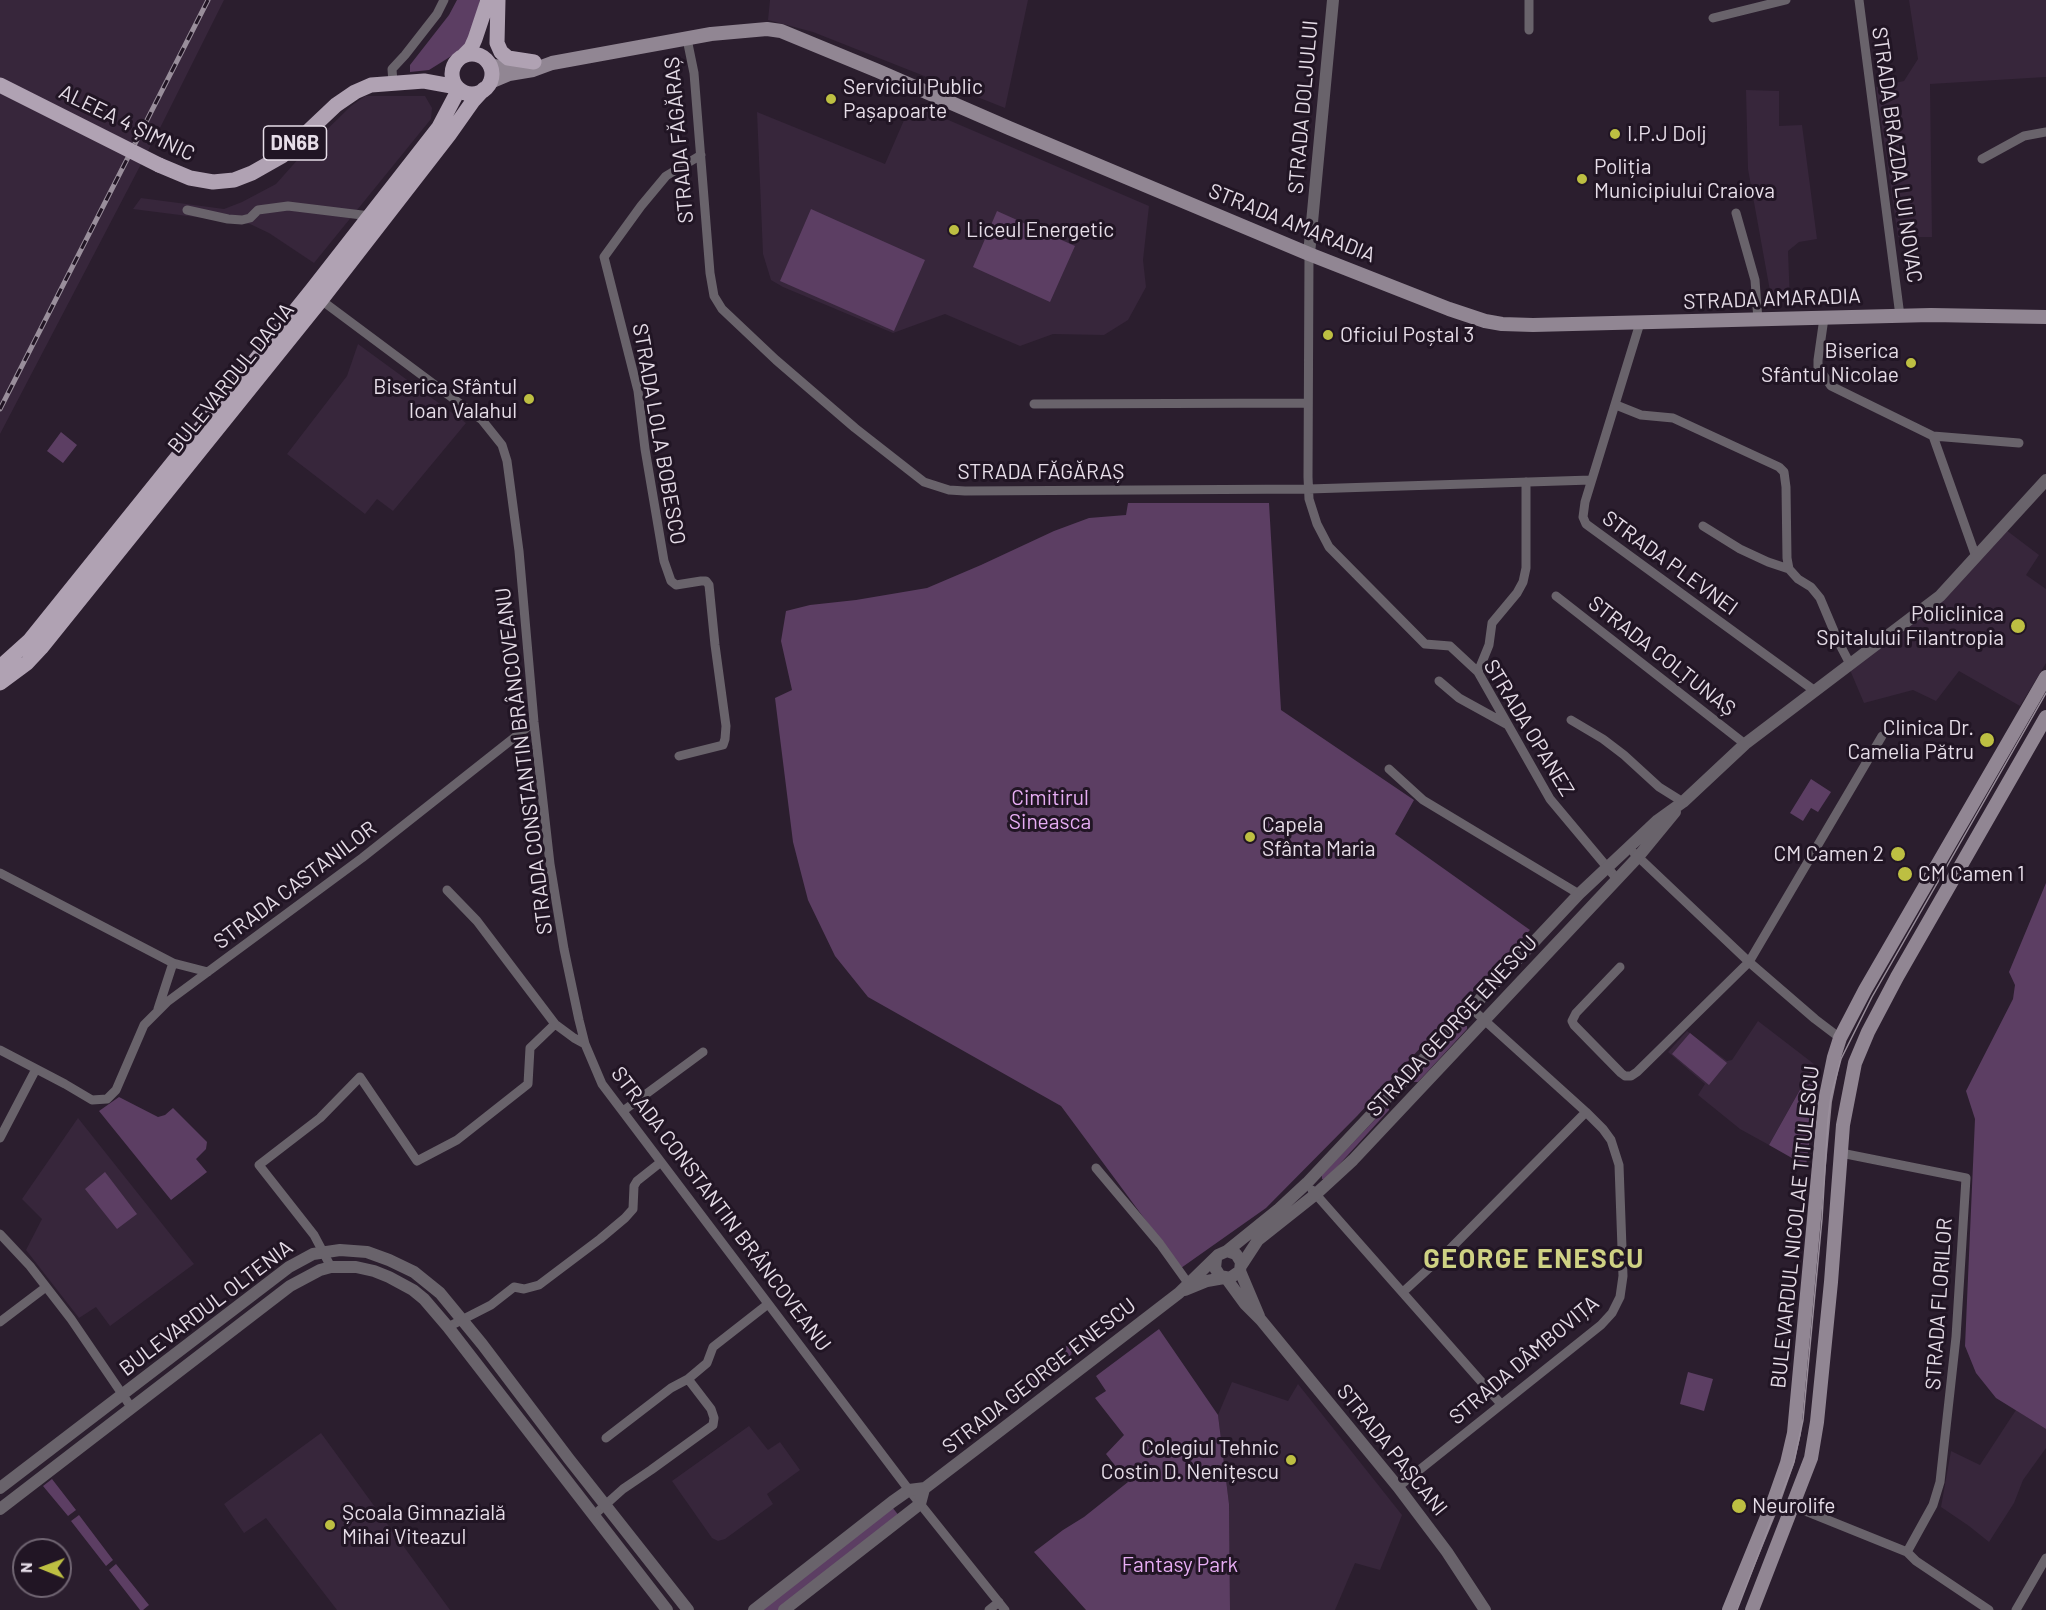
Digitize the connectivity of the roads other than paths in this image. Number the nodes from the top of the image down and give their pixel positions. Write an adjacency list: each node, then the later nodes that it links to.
1 (444, 0): 16 (street)
2 (488, 0): 11 (main road)
3 (498, 0): 12 (main road); 13 (main road)
4 (1333, 0): 26 (street, STRADA DOLJULUI)
5 (1530, 0): 9 (street)
6 (1786, 0): 8 (street)
7 (1859, 0): 28 (street, STRADA BRAZDA LUI NOVAC)
8 (1713, 18)
9 (1529, 30)
10 (687, 39): 14 (main road, STRADA AMARADIA); 21 (street, STRADA FĂGĂRAȘ); 26 (main road, STRADA AMARADIA)
11 (460, 59): 13 (main road); 15 (main road, ALEEA 4 ȘIMNIC / DN6B); 19 (main road, BULEVARDUL DACIA)
12 (534, 62): 13 (main road, STRADA AMARADIA); 14 (main road, STRADA AMARADIA)
13 (488, 63): 18 (main road)
14 (552, 63): 18 (main road, STRADA AMARADIA)
15 (424, 81): 16 (main road, ALEEA 4 ȘIMNIC / DN6B); 19 (main road, ALEEA 4 ȘIMNIC / DN6B)
16 (393, 83): 17 (main road, ALEEA 4 ȘIMNIC / DN6B, bridge)
17 (0, 85)
18 (487, 85): 19 (main road); 27 (main road, BULEVARDUL DACIA)
19 (458, 88): 25 (main road, BULEVARDUL DACIA)
20 (2046, 132): 22 (street)
21 (701, 155): 41 (street, STRADA FĂGĂRAȘ); 59 (street, STRADA LOLA BOBESCO)
22 (1982, 159)
23 (187, 210): 25 (street)
24 (1736, 213): 31 (street)
25 (370, 216): 27 (main road, BULEVARDUL DACIA)
26 (1309, 254): 32 (main road, STRADA AMARADIA); 33 (street, STRADA OPANEZ)
27 (316, 295): 47 (main road, BULEVARDUL DACIA); 51 (main road, BULEVARDUL DACIA); 55 (street, STRADA CONSTANTIN BRÂNCOVEANU)
28 (1900, 316): 29 (main road, STRADA AMARADIA); 30 (main road, STRADA AMARADIA)
29 (2046, 317)
30 (1824, 318): 31 (main road, STRADA AMARADIA); 36 (street)
31 (1758, 320): 32 (main road, STRADA AMARADIA)
32 (1640, 323): 35 (street, STRADA PLEVNEI)
33 (1308, 403): 34 (street); 41 (street, STRADA OPANEZ)
34 (1034, 404)
35 (1616, 405): 38 (street, STRADA PLEVNEI); 44 (street)
36 (1933, 436): 37 (street); 43 (street)
37 (2019, 443)
38 (1591, 480): 40 (street, STRADA FĂGĂRAȘ); 52 (street, STRADA PLEVNEI)
39 (2046, 480): 43 (street, STRADA GEORGE ENESCU)
40 (1526, 482): 41 (street, STRADA FĂGĂRAȘ); 48 (street)
41 (1309, 489): 48 (street, STRADA OPANEZ)
42 (1703, 526): 44 (street)
43 (1976, 557): 46 (street, STRADA GEORGE ENESCU)
44 (1789, 568): 46 (street)
45 (1556, 596): 58 (street, STRADA COLȚUNAȘ)
46 (1850, 664): 52 (street, STRADA GEORGE ENESCU)
47 (0, 667)
48 (1478, 672): 56 (street, STRADA OPANEZ)
49 (2046, 677): 77 (main road, BULEVARDUL NICOLAE TITULESCU)
50 (1439, 681): 56 (street)
51 (0, 683)
52 (1815, 691): 58 (street, STRADA GEORGE ENESCU)
53 (2046, 717): 85 (main road, BULEVARDUL NICOLAE TITULESCU)
54 (1571, 720): 61 (street)
55 (534, 722): 72 (street, STRADA CASTANILOR); 78 (street, STRADA CONSTANTIN BRÂNCOVEANU)
56 (1510, 726): 64 (street, STRADA OPANEZ)
57 (1882, 736): 69 (street)
58 (1745, 744): 61 (street, STRADA GEORGE ENESCU)
59 (679, 756)
60 (1389, 770): 68 (street)
61 (1683, 802): 62 (street, STRADA GEORGE ENESCU); 63 (street, STRADA GEORGE ENESCU)
62 (1628, 848): 63 (street); 64 (street, STRADA GEORGE ENESCU)
63 (1638, 857): 66 (street, STRADA GEORGE ENESCU); 69 (street)
64 (1606, 868): 66 (street, STRADA OPANEZ); 68 (street, STRADA GEORGE ENESCU)
65 (0, 873): 70 (street)
66 (1617, 879): 75 (street, STRADA GEORGE ENESCU)
67 (447, 890): 76 (street)
68 (1579, 894): 73 (street, STRADA GEORGE ENESCU)
69 (1749, 962): 71 (street); 77 (street)
70 (173, 963): 72 (street); 74 (street)
71 (1620, 967)
72 (208, 972): 74 (street, STRADA CASTANILOR)
73 (1472, 1009): 75 (street, STRADA DÂMBOVIȚA); 88 (street, STRADA GEORGE ENESCU)
74 (157, 1013): 81 (street, STRADA CASTANILOR)
75 (1484, 1020): 83 (street, STRADA DÂMBOVIȚA); 89 (street, STRADA GEORGE ENESCU)
76 (555, 1024): 78 (street); 92 (street)
77 (1840, 1038): 129 (main road, BULEVARDUL NICOLAE TITULESCU)
78 (585, 1044): 82 (street, STRADA CONSTANTIN BRÂNCOVEANU)
79 (0, 1050): 81 (street)
80 (703, 1052): 82 (street)
81 (36, 1069): 84 (street)
82 (623, 1111): 86 (street, STRADA CONSTANTIN BRÂNCOVEANU)
83 (1586, 1112): 99 (street); 108 (street, STRADA DÂMBOVIȚA)
84 (0, 1138)
85 (1841, 1153): 117 (main road, BULEVARDUL NICOLAE TITULESCU); 120 (street, STRADA FLORILOR)
86 (661, 1162): 101 (street, STRADA CONSTANTIN BRÂNCOVEANU); 102 (street)
87 (1096, 1168): 97 (street)
88 (1307, 1183): 89 (street); 91 (street, STRADA GEORGE ENESCU)
89 (1316, 1194): 95 (street, STRADA GEORGE ENESCU); 99 (street)
90 (0, 1234): 98 (street)
91 (1227, 1251): 93 (street); 95 (street)
92 (324, 1252): 94 (street); 102 (street, BULEVARDUL OLTENIA); 107 (street, BULEVARDUL OLTENIA)
93 (1216, 1259): 96 (street); 97 (street, STRADA GEORGE ENESCU)
94 (331, 1267): 105 (street, BULEVARDUL OLTENIA); 109 (street, BULEVARDUL OLTENIA)
95 (1240, 1268): 96 (street); 103 (street, STRADA PAȘCANI)
96 (1225, 1278): 100 (street, STRADA GEORGE ENESCU); 103 (street, STRADA PAȘCANI)
97 (1188, 1283): 100 (street, STRADA GEORGE ENESCU)
98 (46, 1287): 104 (street); 107 (street)
99 (1403, 1292): 108 (street)
100 (1179, 1293): 113 (street, STRADA GEORGE ENESCU)
101 (768, 1304): 106 (street); 114 (street, STRADA CONSTANTIN BRÂNCOVEANU)
102 (463, 1320): 105 (street); 115 (street, BULEVARDUL OLTENIA)
103 (1261, 1320): 111 (street, STRADA PAȘCANI)
104 (0, 1322)
105 (448, 1327): 119 (street, BULEVARDUL OLTENIA)
106 (688, 1379): 110 (street); 115 (street)
107 (122, 1395): 109 (street); 112 (street, BULEVARDUL OLTENIA)
108 (1501, 1404): 111 (street, STRADA DÂMBOVIȚA)
109 (131, 1407): 118 (street, BULEVARDUL OLTENIA)
110 (606, 1437)
111 (1398, 1487): 128 (street, STRADA PAȘCANI)
112 (0, 1488)
113 (924, 1489): 114 (street); 116 (street)
114 (909, 1490): 116 (street, STRADA CONSTANTIN BRÂNCOVEANU); 125 (street)
115 (605, 1503): 119 (street); 124 (street, BULEVARDUL OLTENIA)
116 (920, 1504): 122 (street, STRADA CONSTANTIN BRÂNCOVEANU); 126 (street)
117 (1793, 1506): 120 (street); 130 (main road, BULEVARDUL NICOLAE TITULESCU)
118 (0, 1509)
119 (594, 1515): 123 (street, BULEVARDUL OLTENIA)
120 (1907, 1552): 131 (street)
121 (2046, 1558): 132 (street)
122 (1002, 1606): 127 (street)
123 (667, 1610)
124 (688, 1610)
125 (754, 1610)
126 (784, 1610)
127 (989, 1610)
128 (1485, 1610)
129 (1729, 1610)
130 (1752, 1610)
131 (1989, 1610)
132 (2016, 1610)

